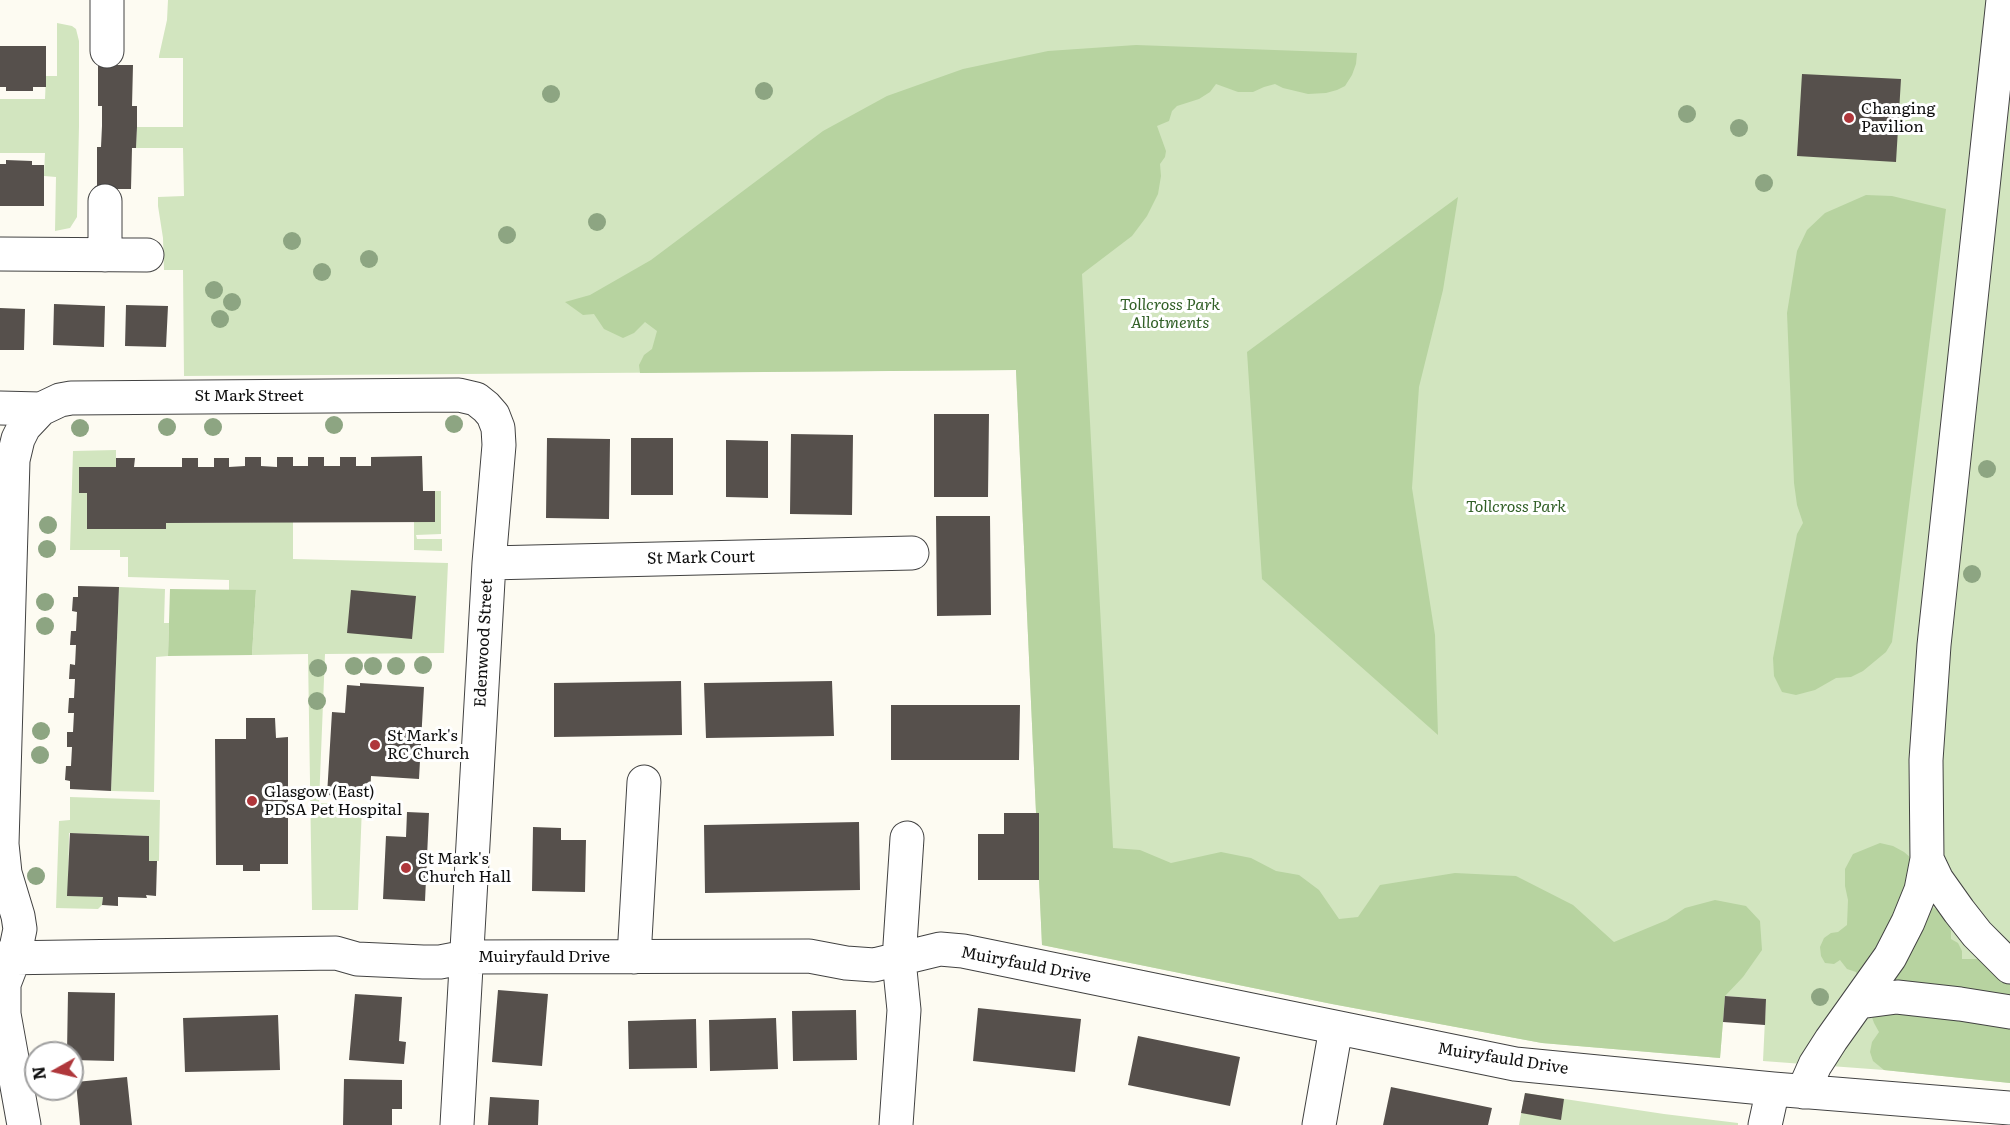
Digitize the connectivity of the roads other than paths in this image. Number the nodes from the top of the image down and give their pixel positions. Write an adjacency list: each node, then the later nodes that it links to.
1 (107, 0): 3 (street)
2 (2003, 0): 15 (street)
3 (107, 51)
4 (105, 201): 6 (street)
5 (0, 254): 6 (street)
6 (105, 255): 7 (street)
7 (147, 255)
8 (0, 408): 9 (street, St Mark Street)
9 (41, 410): 10 (street, St Mark Street); 18 (street)
10 (493, 415): 12 (street, Edenwood Street)
11 (912, 553): 12 (street, St Mark Court)
12 (489, 563): 16 (street, Edenwood Street)
13 (644, 782): 17 (street)
14 (907, 838): 19 (street)
15 (1927, 860): 20 (street); 21 (street)
16 (466, 957): 17 (street, Muiryfauld Drive); 18 (street, Muiryfauld Drive); 27 (street, Edenwood Street)
17 (634, 957): 19 (street, Muiryfauld Drive)
18 (7, 958): 26 (street)
19 (899, 960): 23 (street, Muiryfauld Drive); 28 (street)
20 (2010, 967)
21 (1859, 1002): 22 (street); 24 (street)
22 (2010, 1012)
23 (1336, 1029): 24 (street, Muiryfauld Drive); 29 (street)
24 (1788, 1090): 25 (street, Muiryfauld Drive); 30 (street)
25 (2010, 1108)
26 (24, 1125)
27 (457, 1125)
28 (896, 1125)
29 (1319, 1125)
30 (1765, 1125)

